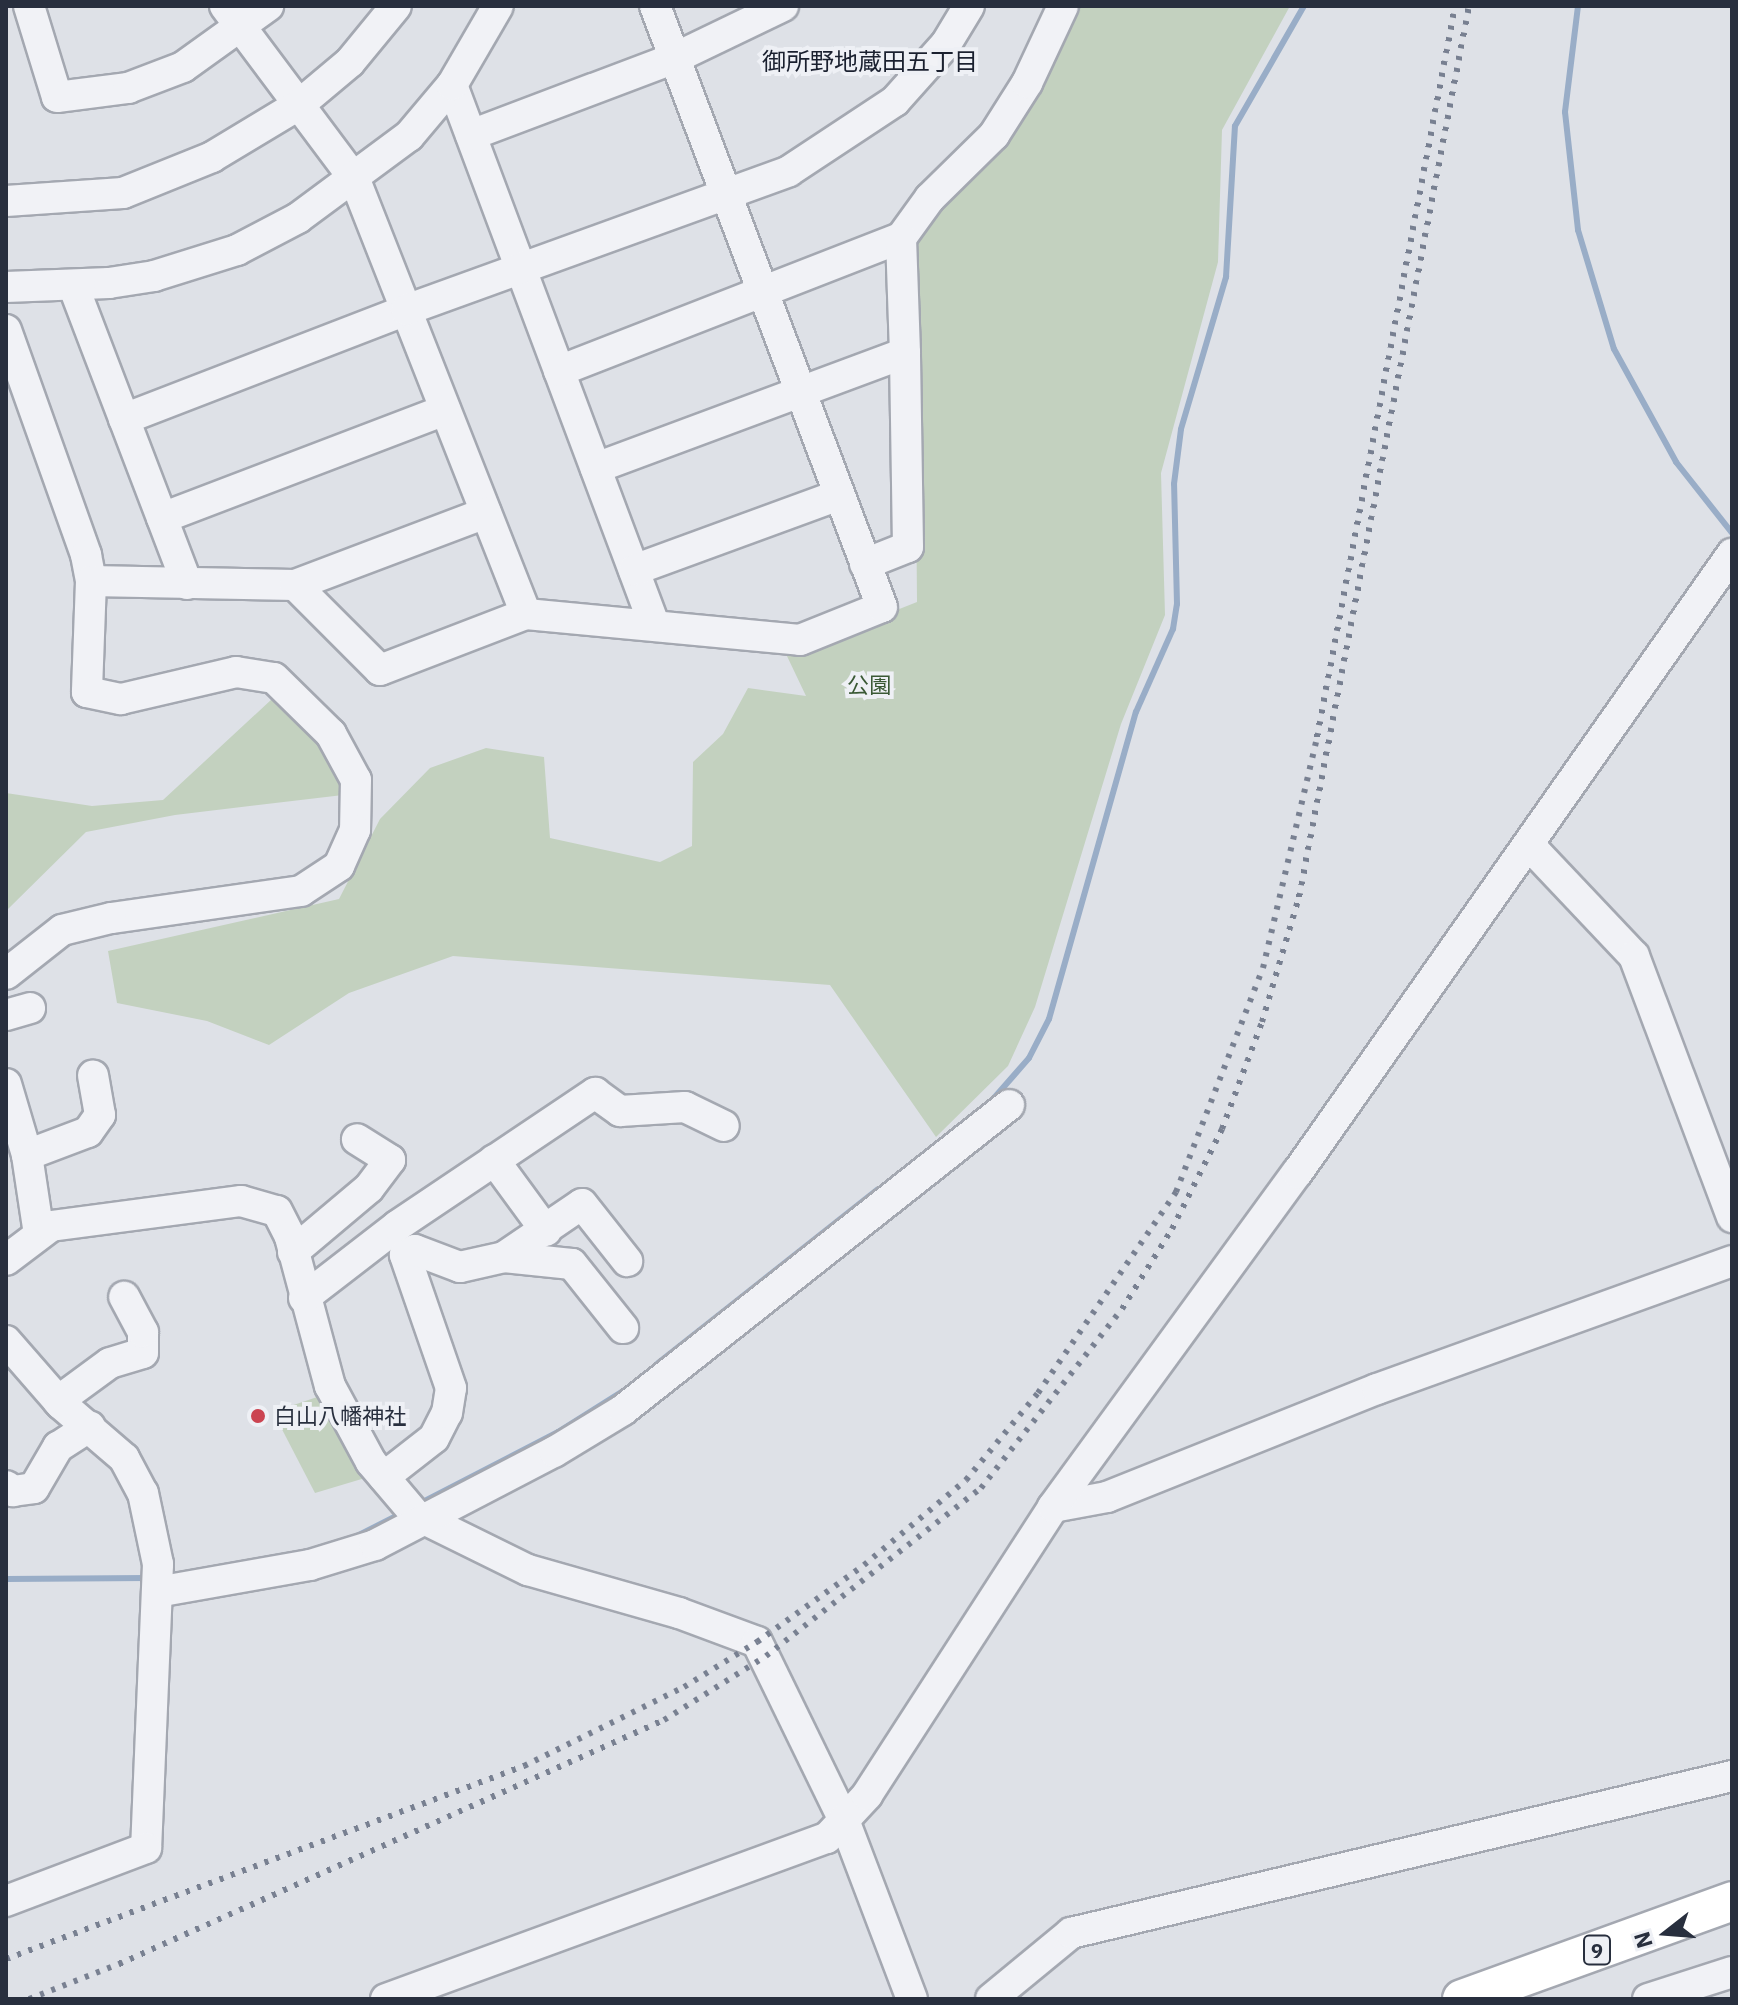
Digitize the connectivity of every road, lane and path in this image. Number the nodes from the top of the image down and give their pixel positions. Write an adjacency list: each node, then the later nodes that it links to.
1 (29, 6): 9 (street)
2 (268, 6): 9 (street)
3 (396, 6): 12 (street)
4 (498, 6): 11 (street)
5 (655, 6): 10 (street)
6 (783, 6): 10 (street)
7 (969, 6): 15 (street)
8 (1063, 6): 17 (street)
9 (233, 18): 12 (street)
10 (675, 58): 13 (street); 15 (street)
11 (452, 85): 13 (street); 14 (street)
12 (300, 104): 14 (street); 16 (street)
13 (471, 135): 18 (street)
14 (355, 180): 19 (street); 22 (street)
15 (725, 194): 18 (street); 21 (street)
16 (6, 201)
17 (901, 238): 21 (street); 24 (street)
18 (521, 269): 22 (street); 25 (street)
19 (73, 285): 20 (street); 28 (street)
20 (6, 287)
21 (762, 291): 25 (street); 26 (street)
22 (406, 310): 27 (street); 28 (street)
23 (6, 330): 36 (street)
24 (905, 353): 26 (street); 34 (street)
25 (559, 371): 29 (street)
26 (801, 394): 29 (street); 30 (street)
27 (445, 410): 31 (street); 32 (street)
28 (124, 419): 32 (street)
29 (596, 468): 35 (street)
30 (839, 495): 34 (street); 35 (street)
31 (486, 513): 38 (street); 39 (street)
32 (162, 518): 37 (street)
33 (1732, 554): 41 (street)
34 (865, 564): 40 (street)
35 (634, 570): 40 (street)
36 (91, 581): 37 (street); 42 (street)
37 (187, 584): 38 (street)
38 (295, 585): 39 (street)
39 (526, 614): 40 (street)
40 (654, 624)
41 (1530, 846): 50 (street); 67 (street)
42 (6, 974)
43 (93, 1076): 48 (street)
44 (6, 1084): 48 (street)
45 (1009, 1105): 66 (street)
46 (724, 1126): 49 (street)
47 (357, 1139): 54 (street)
48 (27, 1155): 52 (street)
49 (494, 1160): 51 (street); 53 (street)
50 (1732, 1217)
51 (546, 1231): 55 (street); 57 (street)
52 (39, 1234): 54 (street); 56 (street)
53 (394, 1246): 55 (street); 60 (street); 66 (street)
54 (293, 1252): 60 (street)
55 (504, 1257): 61 (street)
56 (6, 1260)
57 (627, 1261)
58 (1732, 1261): 67 (street)
59 (124, 1297): 63 (street)
60 (304, 1298): 66 (street)
61 (623, 1328)
62 (6, 1341): 63 (street)
63 (58, 1401): 64 (street)
64 (90, 1426): 65 (street); 68 (street)
65 (6, 1486)
66 (406, 1502): 68 (street); 70 (street)
67 (1053, 1507): 70 (street)
68 (158, 1582): 71 (street)
69 (1732, 1776): 76 (street)
70 (844, 1820): 74 (street); 75 (street)
71 (6, 1901)
72 (1732, 1901): 77 (main road, 9)
73 (1732, 1972): 78 (street)
74 (386, 1999)
75 (912, 1999)
76 (991, 1999)
77 (1462, 1999)
78 (1648, 1999)

